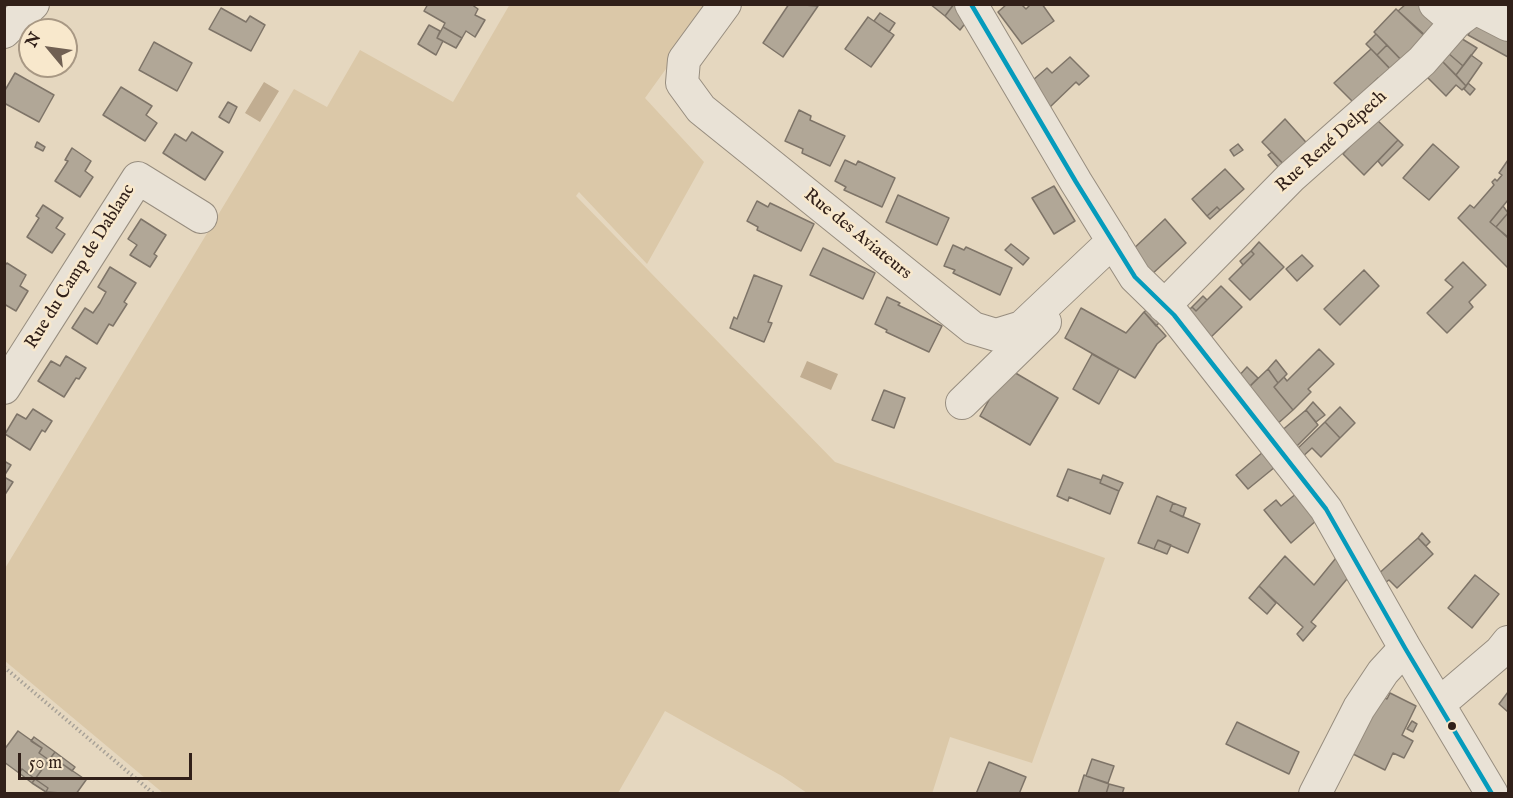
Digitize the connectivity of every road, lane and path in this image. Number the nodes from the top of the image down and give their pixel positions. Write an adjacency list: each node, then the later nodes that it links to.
1 (33, 4): 6 (street)
2 (725, 4): 8 (street, Rue des Aviateurs)
3 (971, 4): 8 (street)
4 (1446, 14): 5 (street, Rue René Delpech); 9 (street, Rue René Delpech)
5 (1509, 25)
6 (4, 32)
7 (201, 217): 10 (street, Rue du Camp de Dablanc)
8 (1115, 245): 9 (street); 11 (street)
9 (1164, 306): 13 (street)
10 (4, 388)
11 (962, 403)
12 (1509, 642): 15 (street)
13 (1405, 648): 15 (street); 17 (street)
14 (4, 667): 16 (path)
15 (1439, 704): 18 (street)
16 (154, 794)
17 (1315, 794)
18 (1492, 794)

